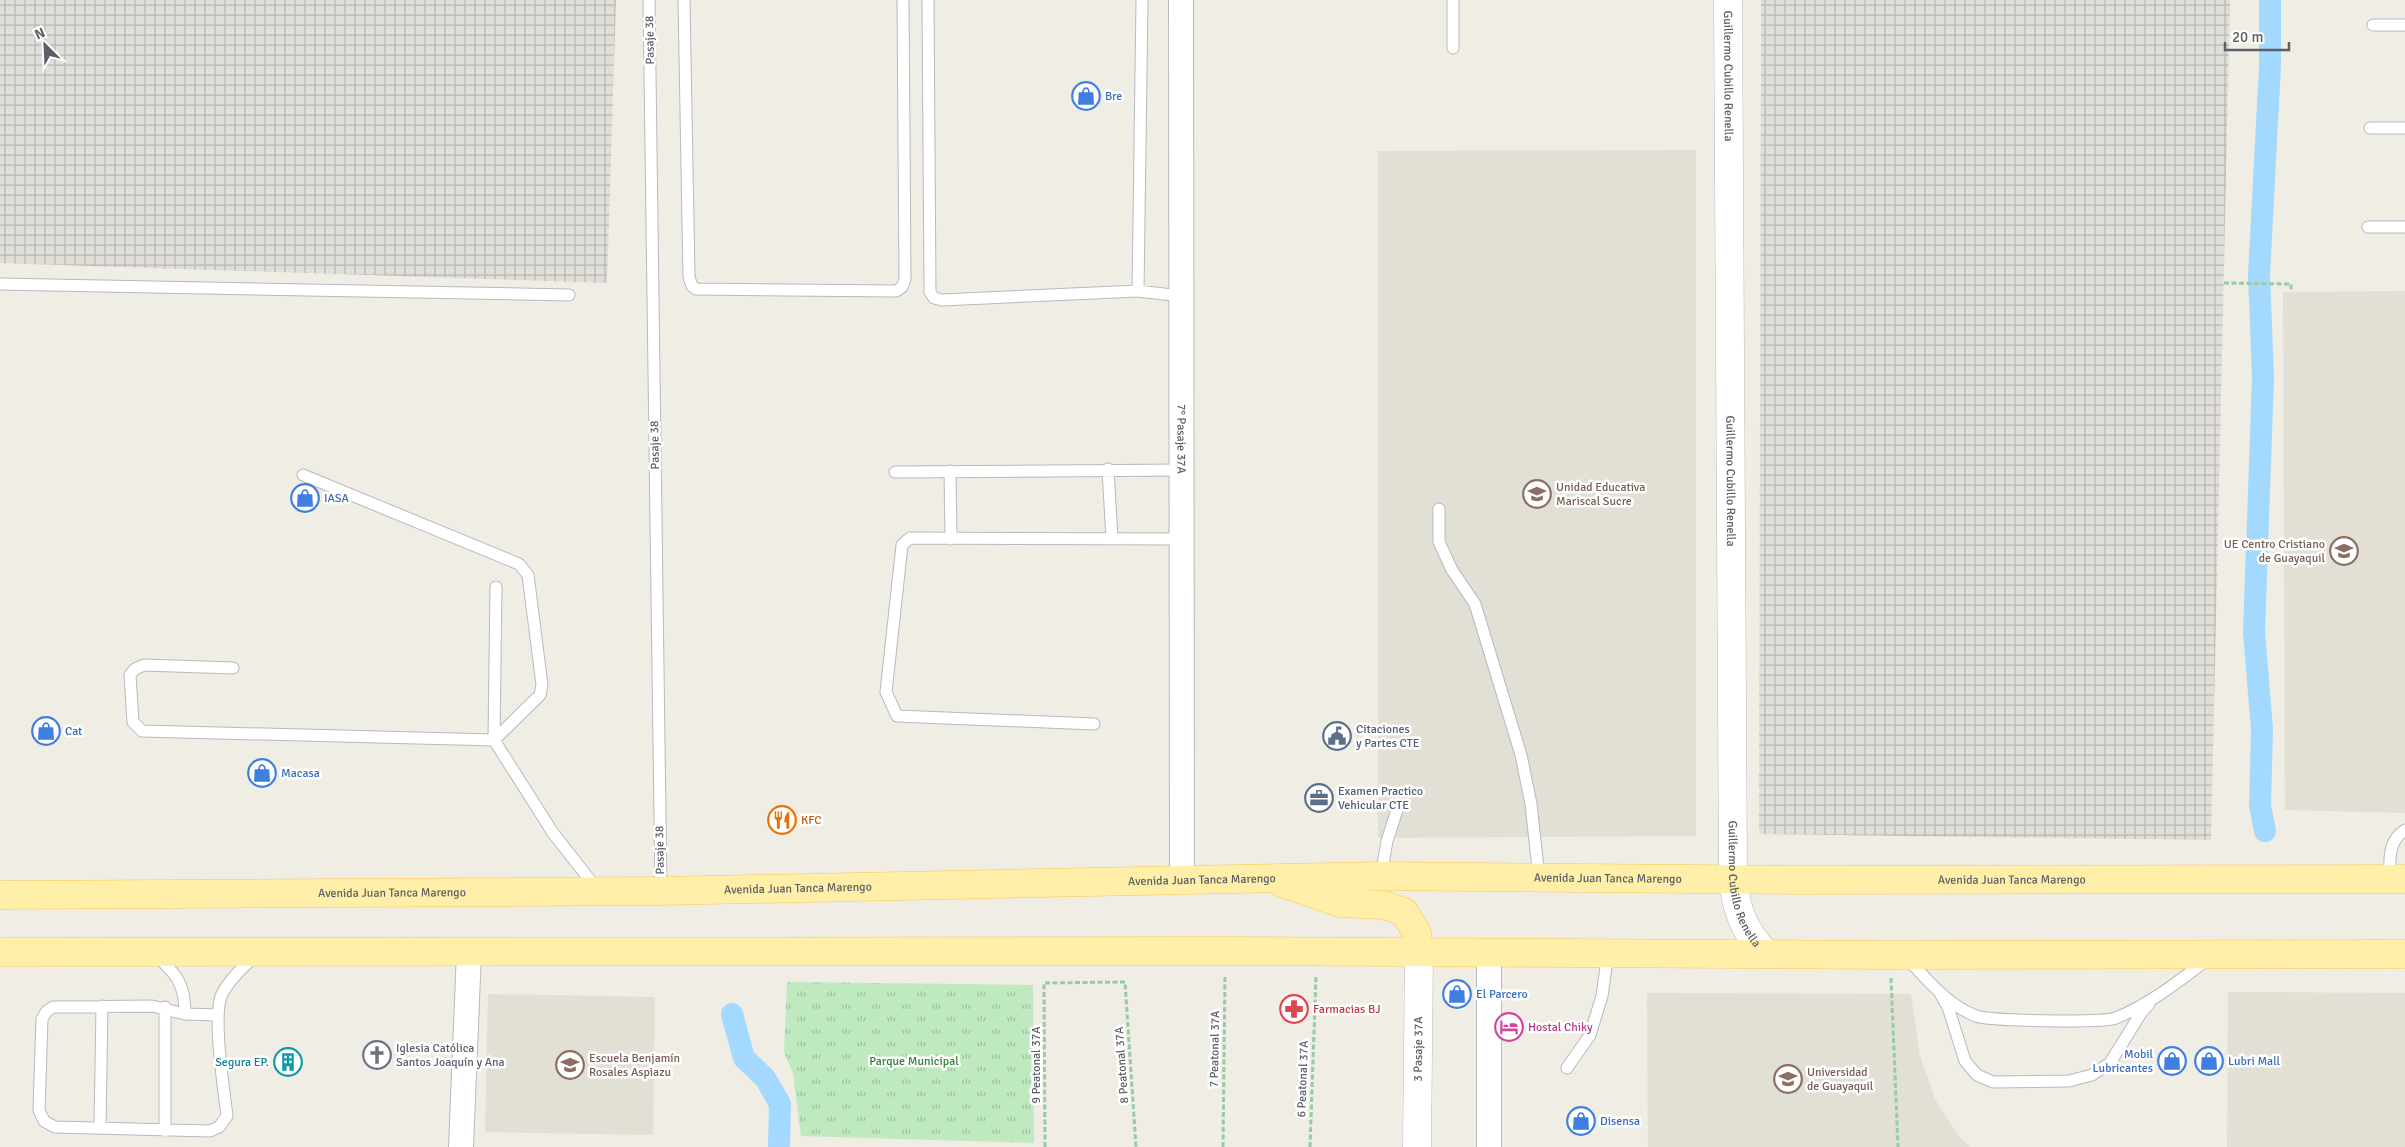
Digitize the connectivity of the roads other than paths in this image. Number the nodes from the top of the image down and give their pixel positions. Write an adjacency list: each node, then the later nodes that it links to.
1 (649, 0): 42 (lane, Pasaje 38)
2 (684, 0): 3 (lane)
3 (903, 0)
4 (928, 0): 17 (lane)
5 (1142, 0): 17 (lane)
6 (1181, 0): 19 (street, 7° Pasaje 37A)
7 (1453, 0): 11 (lane)
8 (1728, 0): 39 (street, Guillermo Cubillo Renella)
9 (2373, 25): 10 (lane)
10 (2405, 25)
11 (1453, 48)
12 (2370, 128): 13 (lane)
13 (2405, 128)
14 (2368, 227): 15 (lane)
15 (2405, 227)
16 (0, 284): 18 (lane)
17 (1138, 291): 19 (lane)
18 (569, 295)
19 (1181, 296): 21 (street, 7° Pasaje 37A)
20 (1108, 469): 21 (lane); 23 (lane); 27 (lane)
21 (1182, 470): 28 (street, 7° Pasaje 37A)
22 (895, 472): 23 (lane)
23 (950, 472): 26 (lane)
24 (303, 475): 32 (lane)
25 (1439, 509): 37 (lane)
26 (951, 539): 27 (lane); 31 (lane)
27 (1112, 539): 28 (lane)
28 (1181, 539): 38 (street, 7° Pasaje 37A)
29 (496, 588): 32 (lane)
30 (233, 668): 32 (lane)
31 (1094, 724)
32 (494, 740): 41 (lane)
33 (1397, 810): 35 (lane)
34 (2405, 830): 40 (lane)
35 (1381, 876): 36 (main road, Avenida Juan Tanca Marengo); 37 (main road, Avenida Juan Tanca Marengo)
36 (1266, 878): 38 (main road, Avenida Juan Tanca Marengo); 47 (main road)
37 (1539, 878): 39 (main road, Avenida Juan Tanca Marengo)
38 (1182, 879): 42 (main road, Avenida Juan Tanca Marengo)
39 (1733, 879): 40 (main road, Avenida Juan Tanca Marengo); 51 (street, Guillermo Cubillo Renella)
40 (2397, 879)
41 (598, 891): 42 (main road, Avenida Juan Tanca Marengo); 43 (main road, Avenida Juan Tanca Marengo)
42 (660, 891)
43 (0, 895)
44 (0, 952): 45 (main road)
45 (153, 952): 48 (main road); 59 (lane)
46 (469, 952): 47 (main road); 48 (main road); 64 (street)
47 (1419, 952): 49 (main road); 65 (street, 3 Pasaje 37A)
48 (258, 953): 60 (lane)
49 (1489, 953): 50 (main road); 66 (street)
50 (1608, 953): 51 (main road); 61 (lane)
51 (1766, 954): 53 (main road)
52 (2405, 954): 54 (main road)
53 (1897, 955): 54 (main road); 55 (lane)
54 (2214, 955): 56 (lane)
55 (1936, 990): 56 (lane); 56 (lane)
56 (2157, 997)
57 (102, 1006): 58 (lane); 62 (lane); 62 (lane)
58 (165, 1007): 59 (lane); 63 (lane)
59 (185, 1014): 60 (lane)
60 (218, 1015): 63 (lane)
61 (1567, 1068)
62 (100, 1128): 63 (lane)
63 (165, 1131)
64 (461, 1147)
65 (1417, 1147)
66 (1489, 1147)

